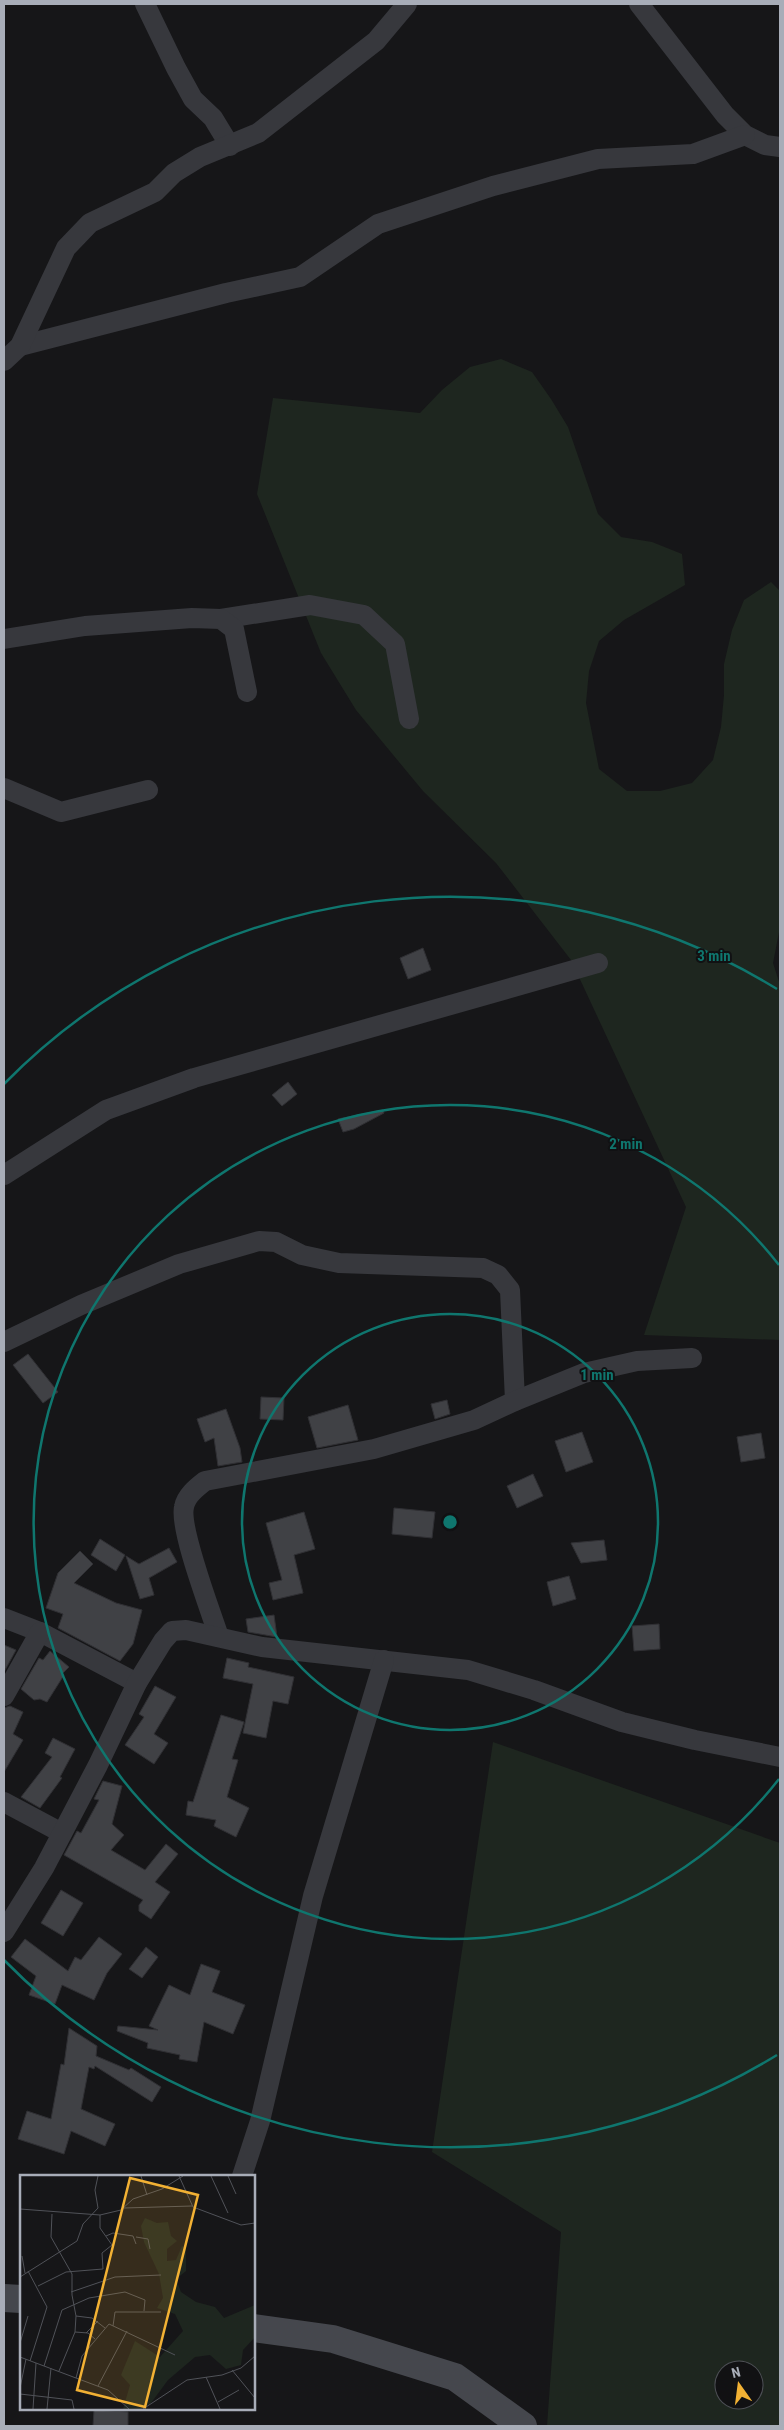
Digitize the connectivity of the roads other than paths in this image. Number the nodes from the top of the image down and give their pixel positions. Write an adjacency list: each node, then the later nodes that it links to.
1 (145, 4): 5 (street)
2 (407, 4): 5 (street)
3 (639, 4): 4 (street)
4 (745, 135): 6 (street); 7 (street)
5 (230, 146): 7 (street)
6 (780, 147)
7 (20, 346): 8 (street)
8 (4, 360)
9 (221, 619): 10 (street); 11 (street); 12 (street)
10 (4, 639)
11 (247, 692)
12 (409, 719)
13 (4, 788): 14 (street)
14 (148, 790)
15 (598, 963): 16 (street)
16 (4, 1175)
17 (4, 1342): 19 (street)
18 (692, 1358): 19 (street)
19 (515, 1401): 22 (street)
20 (4, 1618): 21 (street)
21 (40, 1632): 24 (street); 25 (street)
22 (219, 1637): 23 (street); 24 (street)
23 (384, 1660): 26 (street); 30 (street)
24 (137, 1683): 28 (street)
25 (4, 1696)
26 (780, 1757)
27 (4, 1802): 28 (street)
28 (62, 1833): 29 (street)
29 (4, 1932)
30 (242, 2175)
31 (4, 2298): 32 (street)
32 (20, 2299)
33 (255, 2328): 34 (street)
34 (523, 2426)

